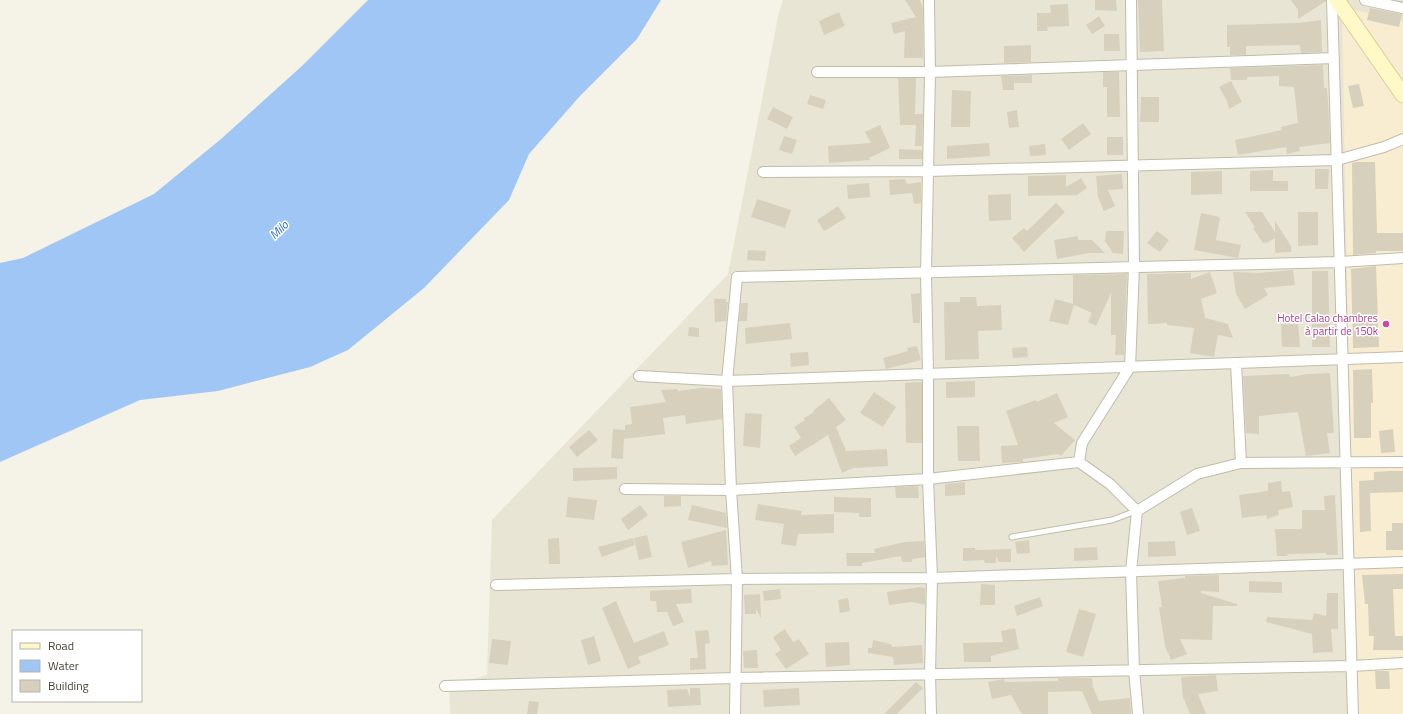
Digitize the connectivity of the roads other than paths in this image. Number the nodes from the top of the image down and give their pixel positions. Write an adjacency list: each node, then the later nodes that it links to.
1 (929, 0): 10 (street)
2 (1130, 0): 8 (street)
3 (1332, 0): 7 (street)
4 (1337, 0): 11 (street)
5 (1365, 0): 6 (street)
6 (1403, 8)
7 (1334, 58): 8 (street); 13 (street)
8 (1133, 64): 10 (street); 14 (street)
9 (817, 72): 10 (street)
10 (930, 72): 15 (street)
11 (1403, 95)
12 (1403, 139): 13 (street)
13 (1337, 160): 14 (street); 18 (street)
14 (1132, 165): 15 (street); 19 (street)
15 (928, 171): 16 (street); 20 (street)
16 (763, 172)
17 (1403, 258): 18 (street)
18 (1340, 262): 19 (street); 22 (street)
19 (1134, 267): 20 (street); 24 (street)
20 (926, 273): 25 (street); 27 (street)
21 (1403, 357): 22 (street)
22 (1343, 358): 23 (street); 29 (street)
23 (1236, 362): 24 (street); 31 (street)
24 (1130, 367): 25 (street); 28 (street)
25 (928, 374): 27 (street); 32 (street)
26 (639, 376): 27 (street)
27 (727, 381): 34 (street)
28 (1079, 462): 32 (street); 35 (street)
29 (1346, 462): 30 (street); 31 (street); 38 (street)
30 (1403, 462)
31 (1241, 463): 35 (street)
32 (928, 479): 34 (street); 40 (street)
33 (625, 489): 34 (street)
34 (730, 490): 41 (street)
35 (1136, 511): 36 (lane); 39 (street)
36 (1012, 537)
37 (1403, 562): 38 (street)
38 (1349, 564): 39 (street); 44 (street)
39 (1131, 572): 40 (street); 45 (street)
40 (932, 578): 41 (street); 46 (street)
41 (737, 579): 42 (street); 47 (street)
42 (496, 585)
43 (1403, 663): 44 (street)
44 (1352, 666): 45 (street); 52 (street)
45 (1134, 670): 46 (street); 51 (street)
46 (930, 675): 47 (street); 50 (street)
47 (735, 678): 48 (street); 49 (street)
48 (445, 686)
49 (735, 714)
50 (931, 714)
51 (1138, 714)
52 (1353, 714)

